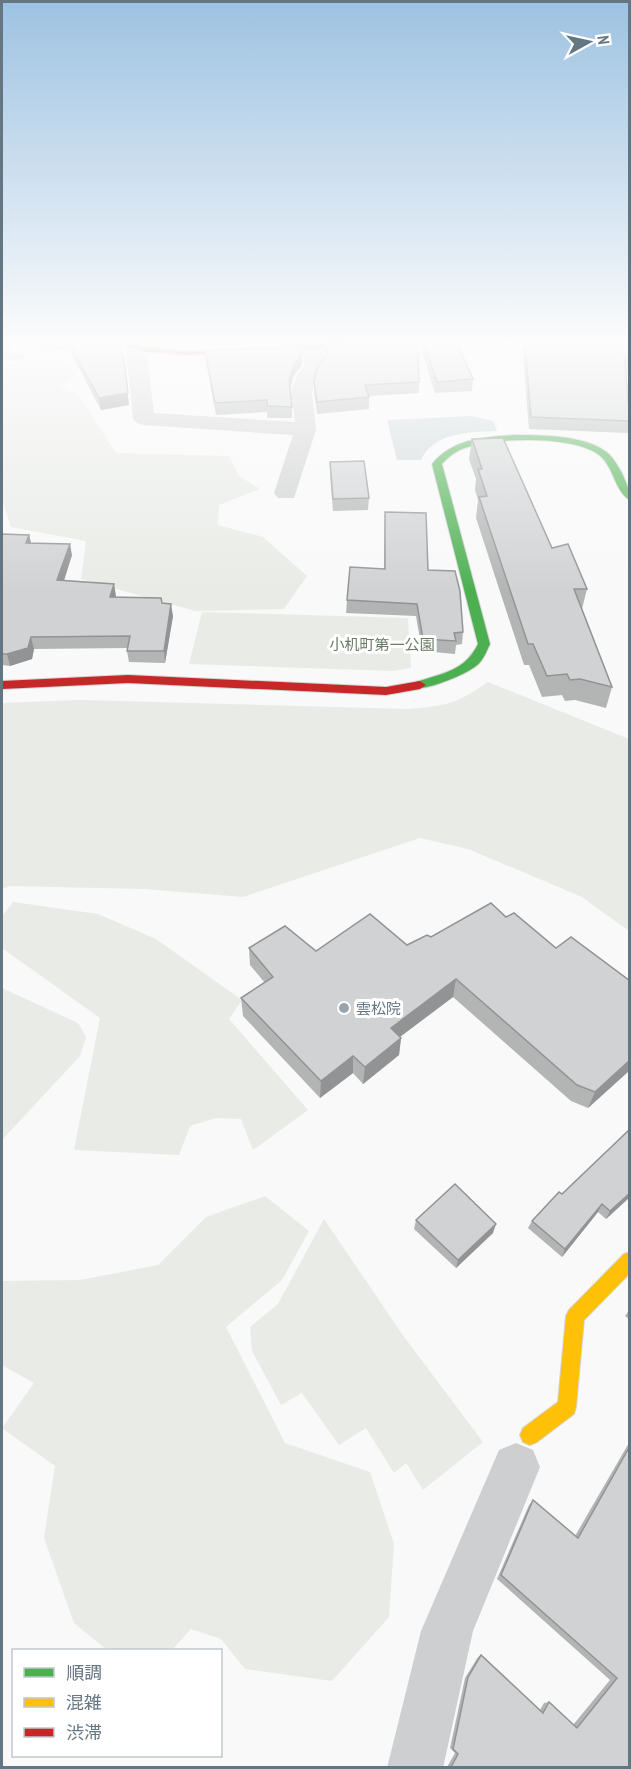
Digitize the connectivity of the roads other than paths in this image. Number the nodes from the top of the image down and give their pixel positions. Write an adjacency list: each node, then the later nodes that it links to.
1 (250, 426): 3 (street)
2 (305, 426): 3 (street)
3 (305, 429): 4 (street)
4 (286, 493)
5 (630, 497): 6 (street)
6 (2, 685)
7 (630, 1260): 8 (street)
8 (523, 1451): 9 (street)
9 (415, 1767)

